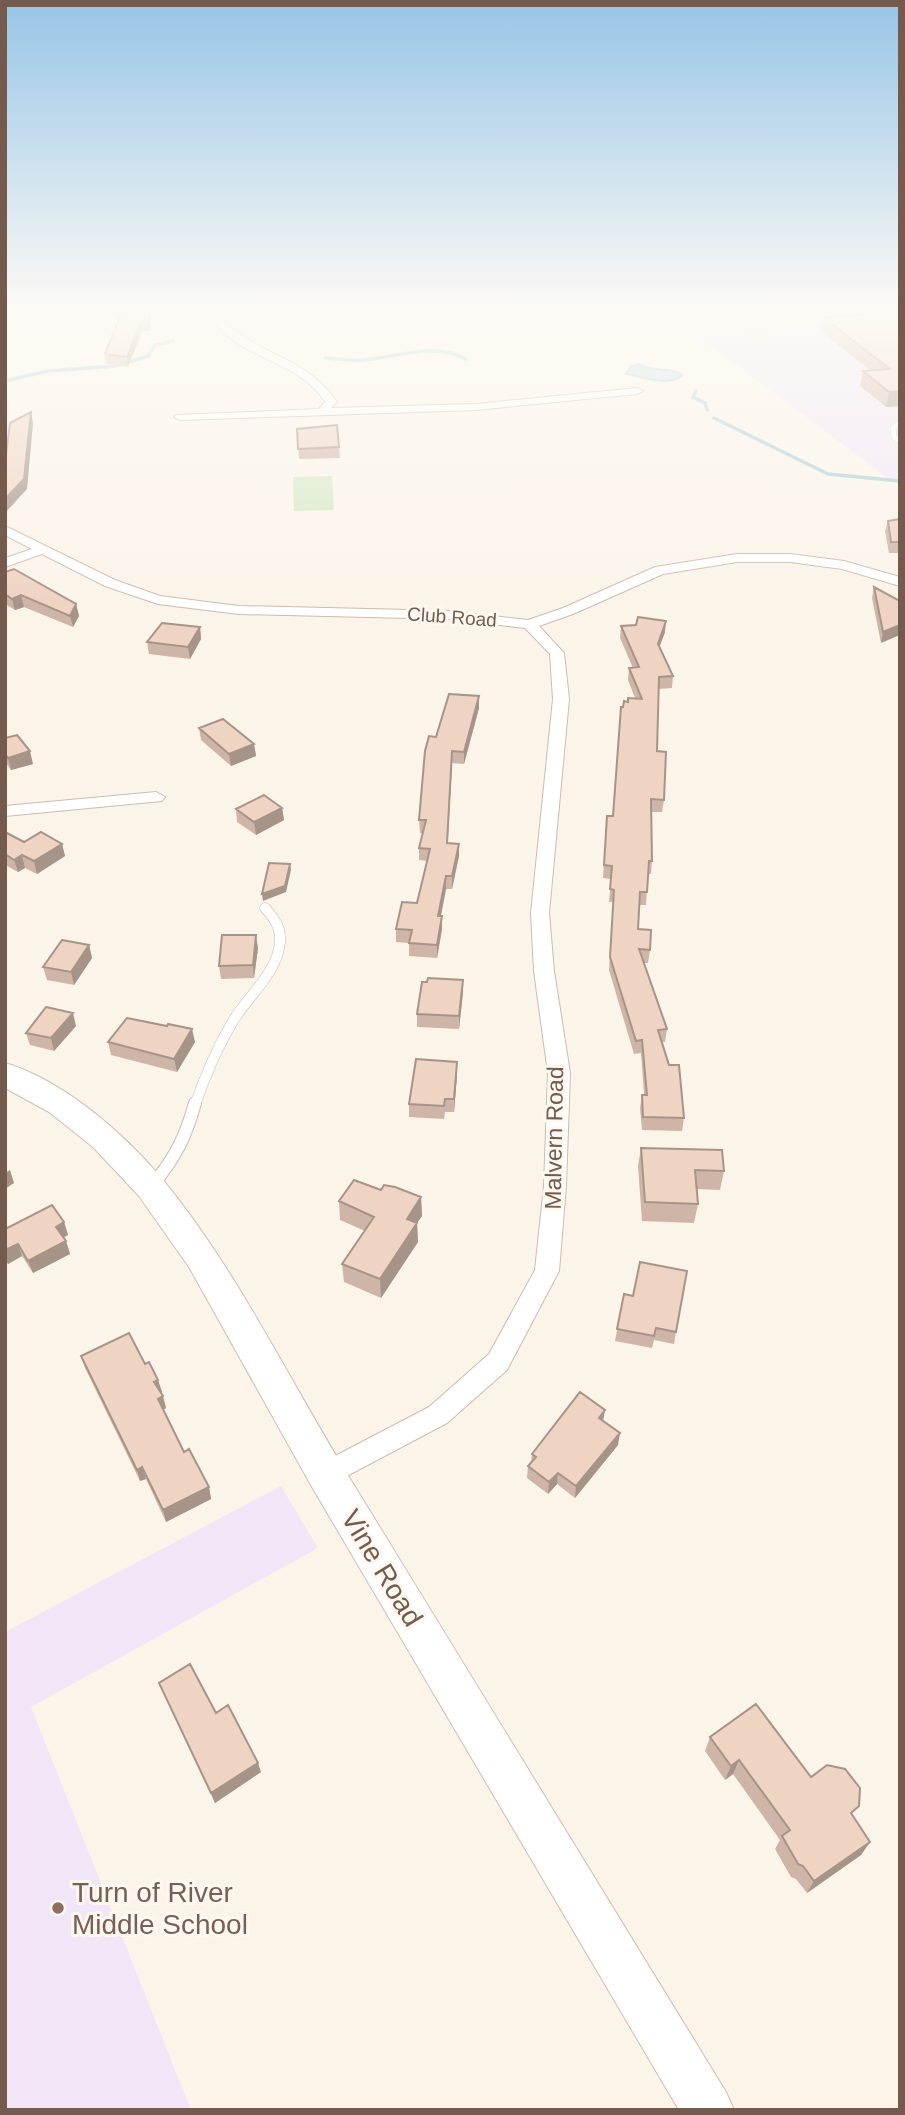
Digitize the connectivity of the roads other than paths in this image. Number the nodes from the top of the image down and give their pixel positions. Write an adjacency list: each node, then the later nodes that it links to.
1 (326, 408): 3 (street)
2 (454, 408): 3 (street)
3 (322, 412): 4 (street)
4 (180, 417)
5 (900, 422): 6 (lane)
6 (900, 442)
7 (5, 530): 8 (street, Club Road)
8 (44, 549): 9 (street); 11 (street, Club Road)
9 (5, 563)
10 (900, 582): 11 (street, Club Road)
11 (529, 624): 17 (street, Malvern Road)
12 (156, 797): 13 (street)
13 (5, 811)
14 (265, 908): 16 (lane)
15 (5, 1074): 16 (street, Vine Road)
16 (150, 1187): 17 (street, Vine Road)
17 (326, 1475): 18 (street, Vine Road)
18 (708, 2110)

